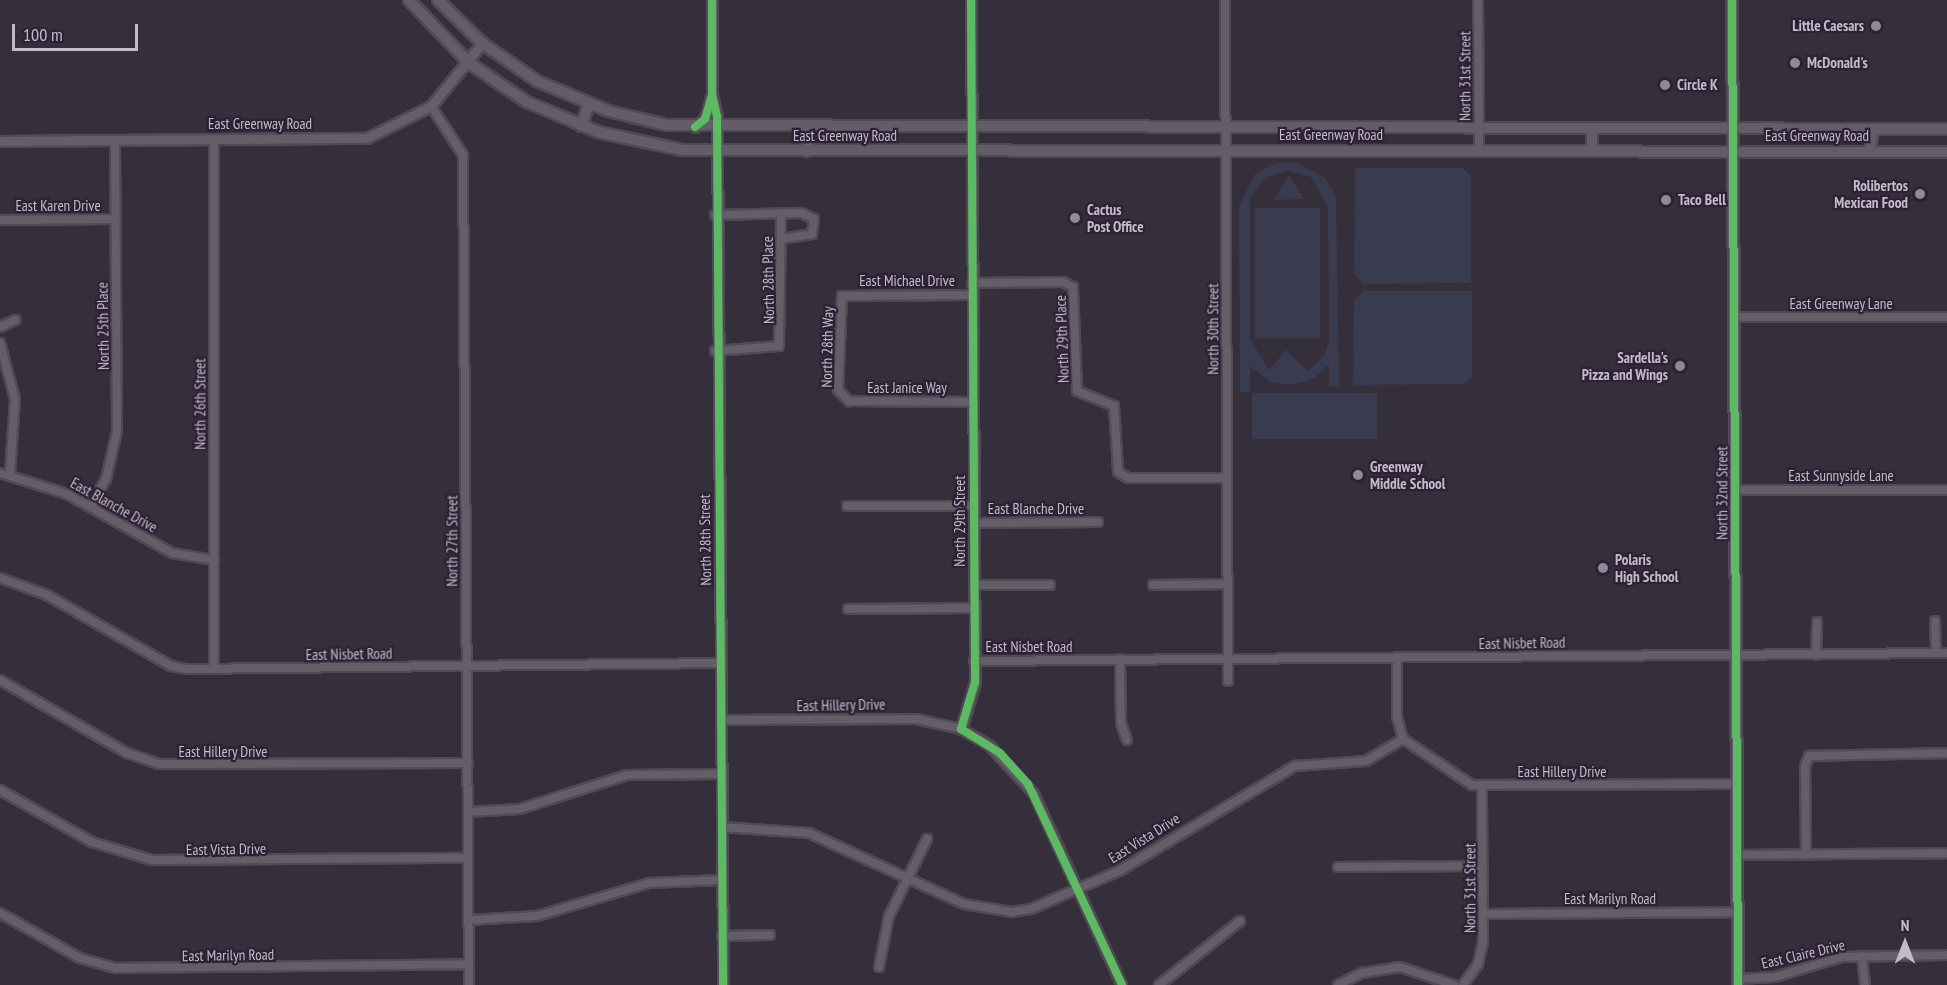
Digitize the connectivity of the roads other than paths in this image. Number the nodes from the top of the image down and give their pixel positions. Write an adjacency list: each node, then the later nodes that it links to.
1 (409, 0): 9 (main road, East Greenway Road)
2 (438, 0): 8 (main road, East Greenway Road)
3 (712, 0): 10 (street, North 28th Street)
4 (971, 0): 20 (street, North 29th Street)
5 (1225, 0): 15 (street, North 30th Street)
6 (1478, 0): 21 (street, North 31st Street)
7 (1732, 0): 17 (main road, North 32nd Street)
8 (482, 43): 9 (street, East Greenway Road); 11 (main road, East Greenway Road)
9 (470, 63): 12 (street, East Greenway Road); 13 (main road, East Greenway Road)
10 (712, 95): 14 (street, North 28th Street); 18 (street, North 28th Street)
11 (589, 104): 13 (main road); 14 (main road, East Greenway Road)
12 (431, 106): 25 (street, East Greenway Road); 82 (street, North 27th Street)
13 (581, 126): 33 (main road, East Greenway Road)
14 (695, 127): 18 (main road, East Greenway Road)
15 (1226, 128): 20 (main road, East Greenway Road); 21 (main road, East Greenway Road); 27 (street, North 30th Street)
16 (1592, 128): 17 (main road, East Greenway Road); 21 (main road, East Greenway Road); 31 (main road)
17 (1734, 128): 22 (main road, East Greenway Road); 32 (main road, North 32nd Street)
18 (716, 129): 19 (main road, East Greenway Road); 33 (street, North 28th Street)
19 (810, 129): 20 (main road, East Greenway Road); 28 (main road)
20 (971, 129): 29 (street, North 29th Street)
21 (1479, 129): 30 (street, North 31st Street)
22 (1873, 129): 23 (main road, East Greenway Road); 34 (main road)
23 (1947, 129)
24 (115, 140): 25 (street, East Greenway Road); 26 (street, East Greenway Road); 38 (street, North 25th Place)
25 (213, 140): 63 (street, North 26th Street)
26 (0, 141)
27 (1226, 150): 29 (main road, East Greenway Road); 30 (main road, East Greenway Road); 55 (street, North 30th Street)
28 (807, 151): 29 (main road, East Greenway Road); 33 (main road, East Greenway Road)
29 (971, 151): 41 (street, North 29th Street)
30 (1479, 151): 31 (main road, East Greenway Road)
31 (1592, 151): 32 (main road, East Greenway Road)
32 (1734, 151): 34 (main road, East Greenway Road); 45 (main road, North 32nd Street)
33 (715, 152): 37 (street, North 28th Street)
34 (1870, 152): 35 (main road, East Greenway Road)
35 (1947, 152)
36 (781, 213): 37 (street); 40 (street, North 28th Place); 40 (street)
37 (714, 215): 50 (street, North 28th Street)
38 (115, 219): 39 (street, East Karen Drive); 60 (street, North 25th Place)
39 (0, 220)
40 (781, 238): 50 (street, North 28th Place)
41 (972, 283): 42 (street, East Michael Drive); 43 (street, North 29th Street)
42 (1073, 287): 55 (street, North 29th Place)
43 (972, 295): 44 (street, East Michael Drive); 52 (street, North 29th Street)
44 (842, 296): 51 (street, North 28th Way)
45 (1735, 317): 46 (street, East Greenway Lane); 56 (main road, North 32nd Street)
46 (1947, 317)
47 (15, 320): 48 (street)
48 (0, 327)
49 (0, 343): 54 (street)
50 (715, 351): 81 (street, North 28th Street)
51 (841, 399): 52 (street, East Janice Way)
52 (973, 402): 59 (street, North 29th Street)
53 (0, 473): 54 (street, East Blanche Drive)
54 (10, 474): 60 (street, East Blanche Drive)
55 (1227, 478): 65 (street, North 30th Street)
56 (1735, 490): 57 (street, East Sunnyside Lane); 75 (main road, North 32nd Street)
57 (1947, 490)
58 (847, 506): 59 (street, East Blanche Drive)
59 (974, 506): 62 (street, North 29th Street)
60 (91, 507): 63 (street, East Blanche Drive)
61 (1098, 522): 62 (street, East Blanche Drive)
62 (974, 523): 66 (street, North 29th Street)
63 (214, 560): 83 (street, North 26th Street)
64 (0, 578): 83 (street, East Nisbet Road)
65 (1228, 584): 68 (street); 78 (street, North 30th Street)
66 (974, 585): 67 (street); 69 (street, North 29th Street)
67 (1050, 585)
68 (1153, 585)
69 (974, 608): 70 (street); 80 (street, North 29th Street)
70 (848, 609)
71 (1935, 621): 73 (street)
72 (1817, 622): 76 (street)
73 (1936, 653): 74 (street, East Nisbet Road); 76 (street, East Nisbet Road)
74 (1947, 653)
75 (1735, 655): 76 (street, East Nisbet Road); 77 (street, East Nisbet Road); 93 (main road, North 32nd Street)
76 (1816, 655)
77 (1397, 657): 78 (street, East Nisbet Road); 88 (street)
78 (1228, 658): 79 (street, East Nisbet Road); 85 (street)
79 (1120, 659): 80 (street, East Nisbet Road); 89 (street)
80 (974, 661): 87 (street, North 29th Street)
81 (720, 663): 82 (street, East Nisbet Road); 86 (street, North 28th Street)
82 (467, 666): 83 (street, East Nisbet Road); 91 (street, North 27th Street)
83 (214, 669)
84 (0, 680): 91 (street, East Hillery Drive)
85 (1228, 681)
86 (721, 720): 87 (street, East Hillery Drive); 92 (street, North 28th Street)
87 (961, 729): 107 (street)
88 (1403, 739): 94 (street, East Hillery Drive); 107 (street, East Vista Drive)
89 (1127, 741)
90 (1947, 753): 101 (street)
91 (468, 762): 96 (street, North 27th Street)
92 (721, 774): 96 (street); 97 (street, North 28th Street)
93 (1736, 784): 94 (street, East Hillery Drive); 100 (main road, North 32nd Street)
94 (1482, 786): 103 (street, North 31st Street)
95 (0, 790): 102 (street, East Vista Drive)
96 (468, 812): 102 (street, North 27th Street)
97 (722, 827): 105 (street, East Vista Drive); 106 (street, North 28th Street)
98 (927, 839): 105 (street)
99 (1947, 853): 101 (street)
100 (1737, 855): 101 (street); 108 (main road, North 32nd Street)
101 (1806, 855)
102 (468, 858): 111 (street, North 27th Street)
103 (1483, 866): 104 (street); 110 (street, North 31st Street)
104 (1338, 867)
105 (908, 877): 107 (street, East Vista Drive); 118 (street)
106 (722, 880): 111 (street); 113 (street, North 28th Street)
107 (1078, 890): 122 (street)
108 (1737, 912): 110 (street, East Marilyn Road); 119 (main road, North 32nd Street)
109 (0, 913): 117 (street, East Marilyn Road)
110 (1483, 914): 126 (street, North 31st Street)
111 (468, 920): 117 (street, North 27th Street)
112 (1240, 921): 123 (street)
113 (722, 936): 114 (street); 121 (street, North 28th Street)
114 (770, 936)
115 (1947, 955): 116 (street, East Claire Drive)
116 (1862, 956): 119 (street, East Claire Drive); 127 (street)
117 (469, 964): 120 (street, North 27th Street)
118 (879, 967)
119 (1738, 982)
120 (469, 985)
121 (723, 985)
122 (1122, 985)
123 (1159, 985)
124 (1338, 985): 125 (street)
125 (1454, 985)
126 (1463, 985)
127 (1865, 985)

